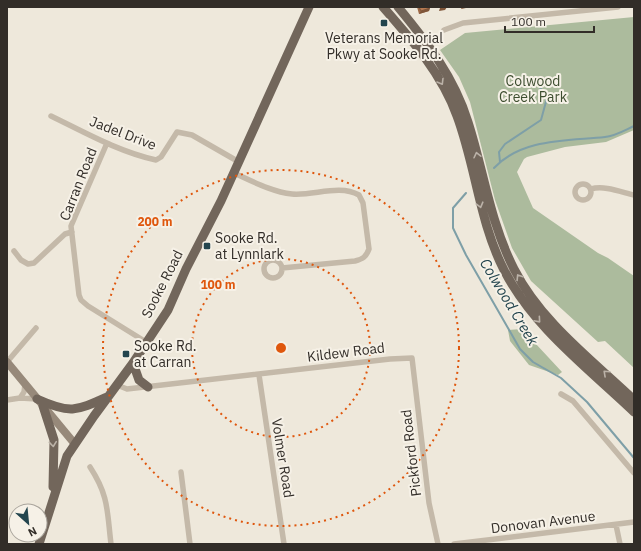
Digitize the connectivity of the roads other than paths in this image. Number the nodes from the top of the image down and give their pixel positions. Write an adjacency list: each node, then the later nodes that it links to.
1 (309, 7): 8 (main road, Sooke Road)
2 (383, 7): 31 (main road, one-way to 31)
3 (398, 7): 29 (main road, one-way to 3)
4 (618, 7): 5 (street)
5 (444, 30)
6 (51, 116): 7 (street, Jadel Drive)
7 (107, 143): 8 (street, Jadel Drive); 12 (street, Carran Road)
8 (239, 162): 9 (main road, Sooke Road)
9 (234, 172): 14 (street); 16 (main road, Sooke Road)
10 (591, 189): 11 (street)
11 (634, 195)
12 (72, 232): 13 (street); 16 (street, Carran Road)
13 (14, 252)
14 (282, 268)
15 (36, 328): 18 (street)
16 (146, 342): 19 (main road, Sooke Road)
17 (412, 358): 20 (street, Kildew Road); 43 (street, Pickford Road)
18 (7, 362): 21 (main road)
19 (133, 363): 22 (main road, Sooke Road); 23 (main road)
20 (259, 375): 23 (street, Kildew Road); 42 (street, Volmer Road)
21 (25, 384): 26 (street); 27 (main road)
22 (117, 385): 23 (street, Kildew Road); 25 (main road, Sooke Road)
23 (148, 386)
24 (561, 394): 35 (street)
25 (109, 396): 27 (main road); 32 (main road, Sooke Road)
26 (20, 398): 27 (street); 28 (street)
27 (37, 399): 30 (main road)
28 (7, 400)
29 (634, 400)
30 (43, 406): 32 (main road); 36 (main road, one-way to 36)
31 (634, 412)
32 (74, 443): 36 (main road, Sooke Road)
33 (90, 467): 40 (street)
34 (181, 472): 41 (street)
35 (634, 473)
36 (52, 503): 39 (main road, Sooke Road)
37 (634, 522): 38 (street, Donovan Avenue)
38 (616, 525): 44 (street, Donovan Avenue); 45 (street)
39 (39, 544)
40 (111, 544)
41 (190, 544)
42 (284, 544)
43 (438, 544)
44 (454, 544)
45 (620, 544)

